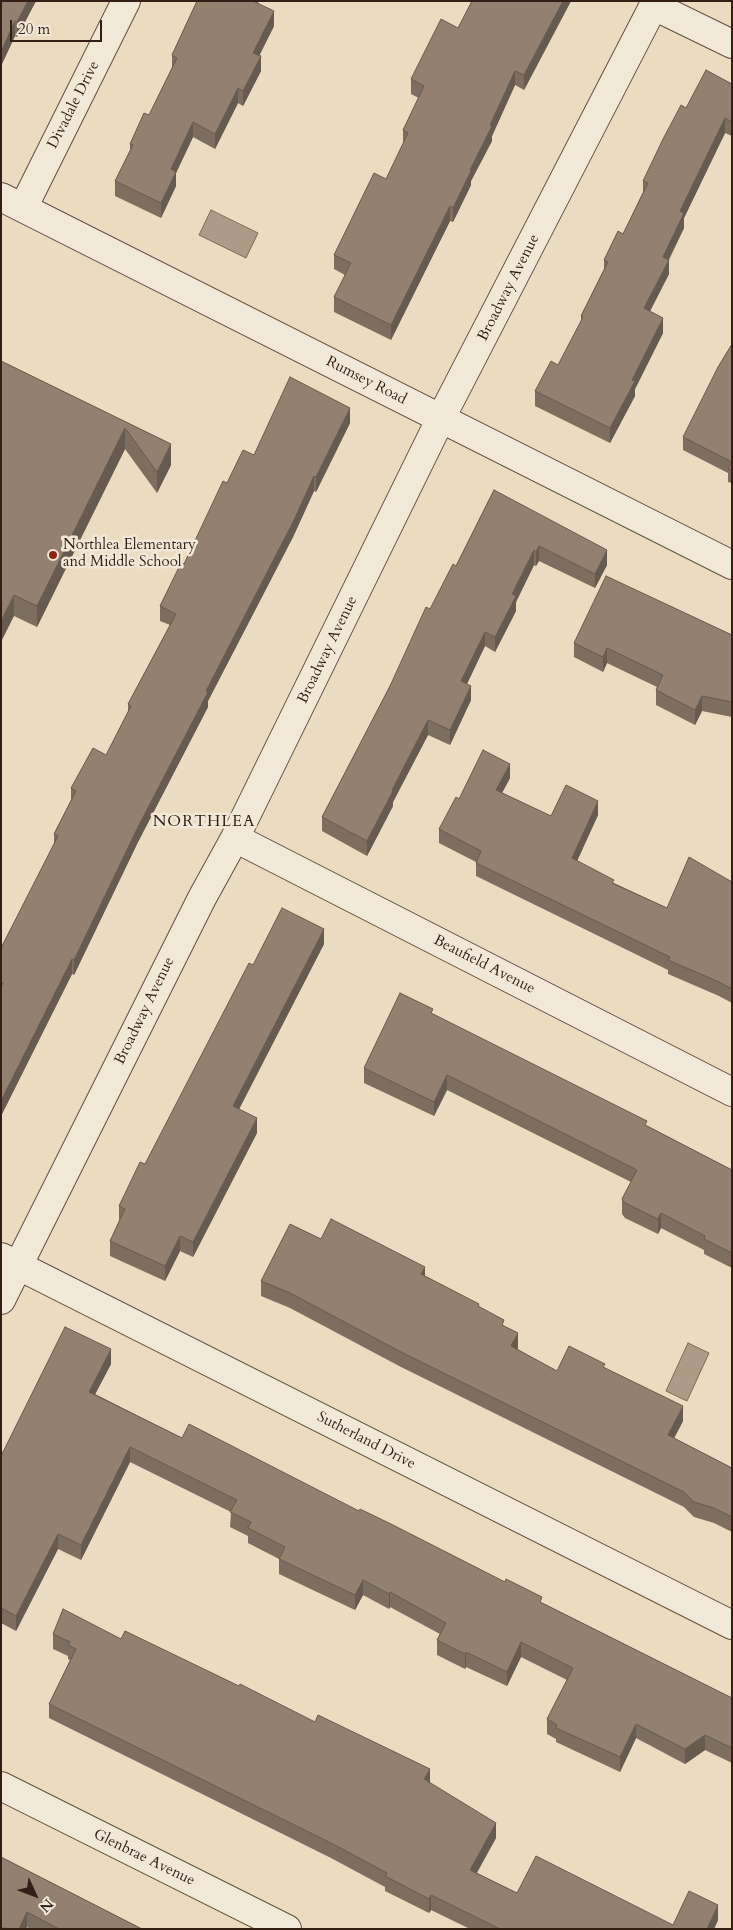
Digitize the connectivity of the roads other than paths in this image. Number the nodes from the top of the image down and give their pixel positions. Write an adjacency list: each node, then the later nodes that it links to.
1 (126, 1): 4 (street, Divadale Drive)
2 (655, 4): 3 (street); 5 (street, Broadway Avenue)
3 (732, 44)
4 (12, 203): 5 (street, Rumsey Road)
5 (441, 418): 6 (street, Rumsey Road); 7 (street, Broadway Avenue)
6 (732, 565)
7 (235, 838): 8 (street, Beaufield Avenue); 9 (street, Broadway Avenue)
8 (732, 1092)
9 (10, 1262): 10 (street, Broadway Avenue); 11 (street, Sutherland Drive)
10 (1, 1300)
11 (732, 1625)
12 (1, 1786): 13 (street, Glenbrae Avenue)
13 (287, 1929)

